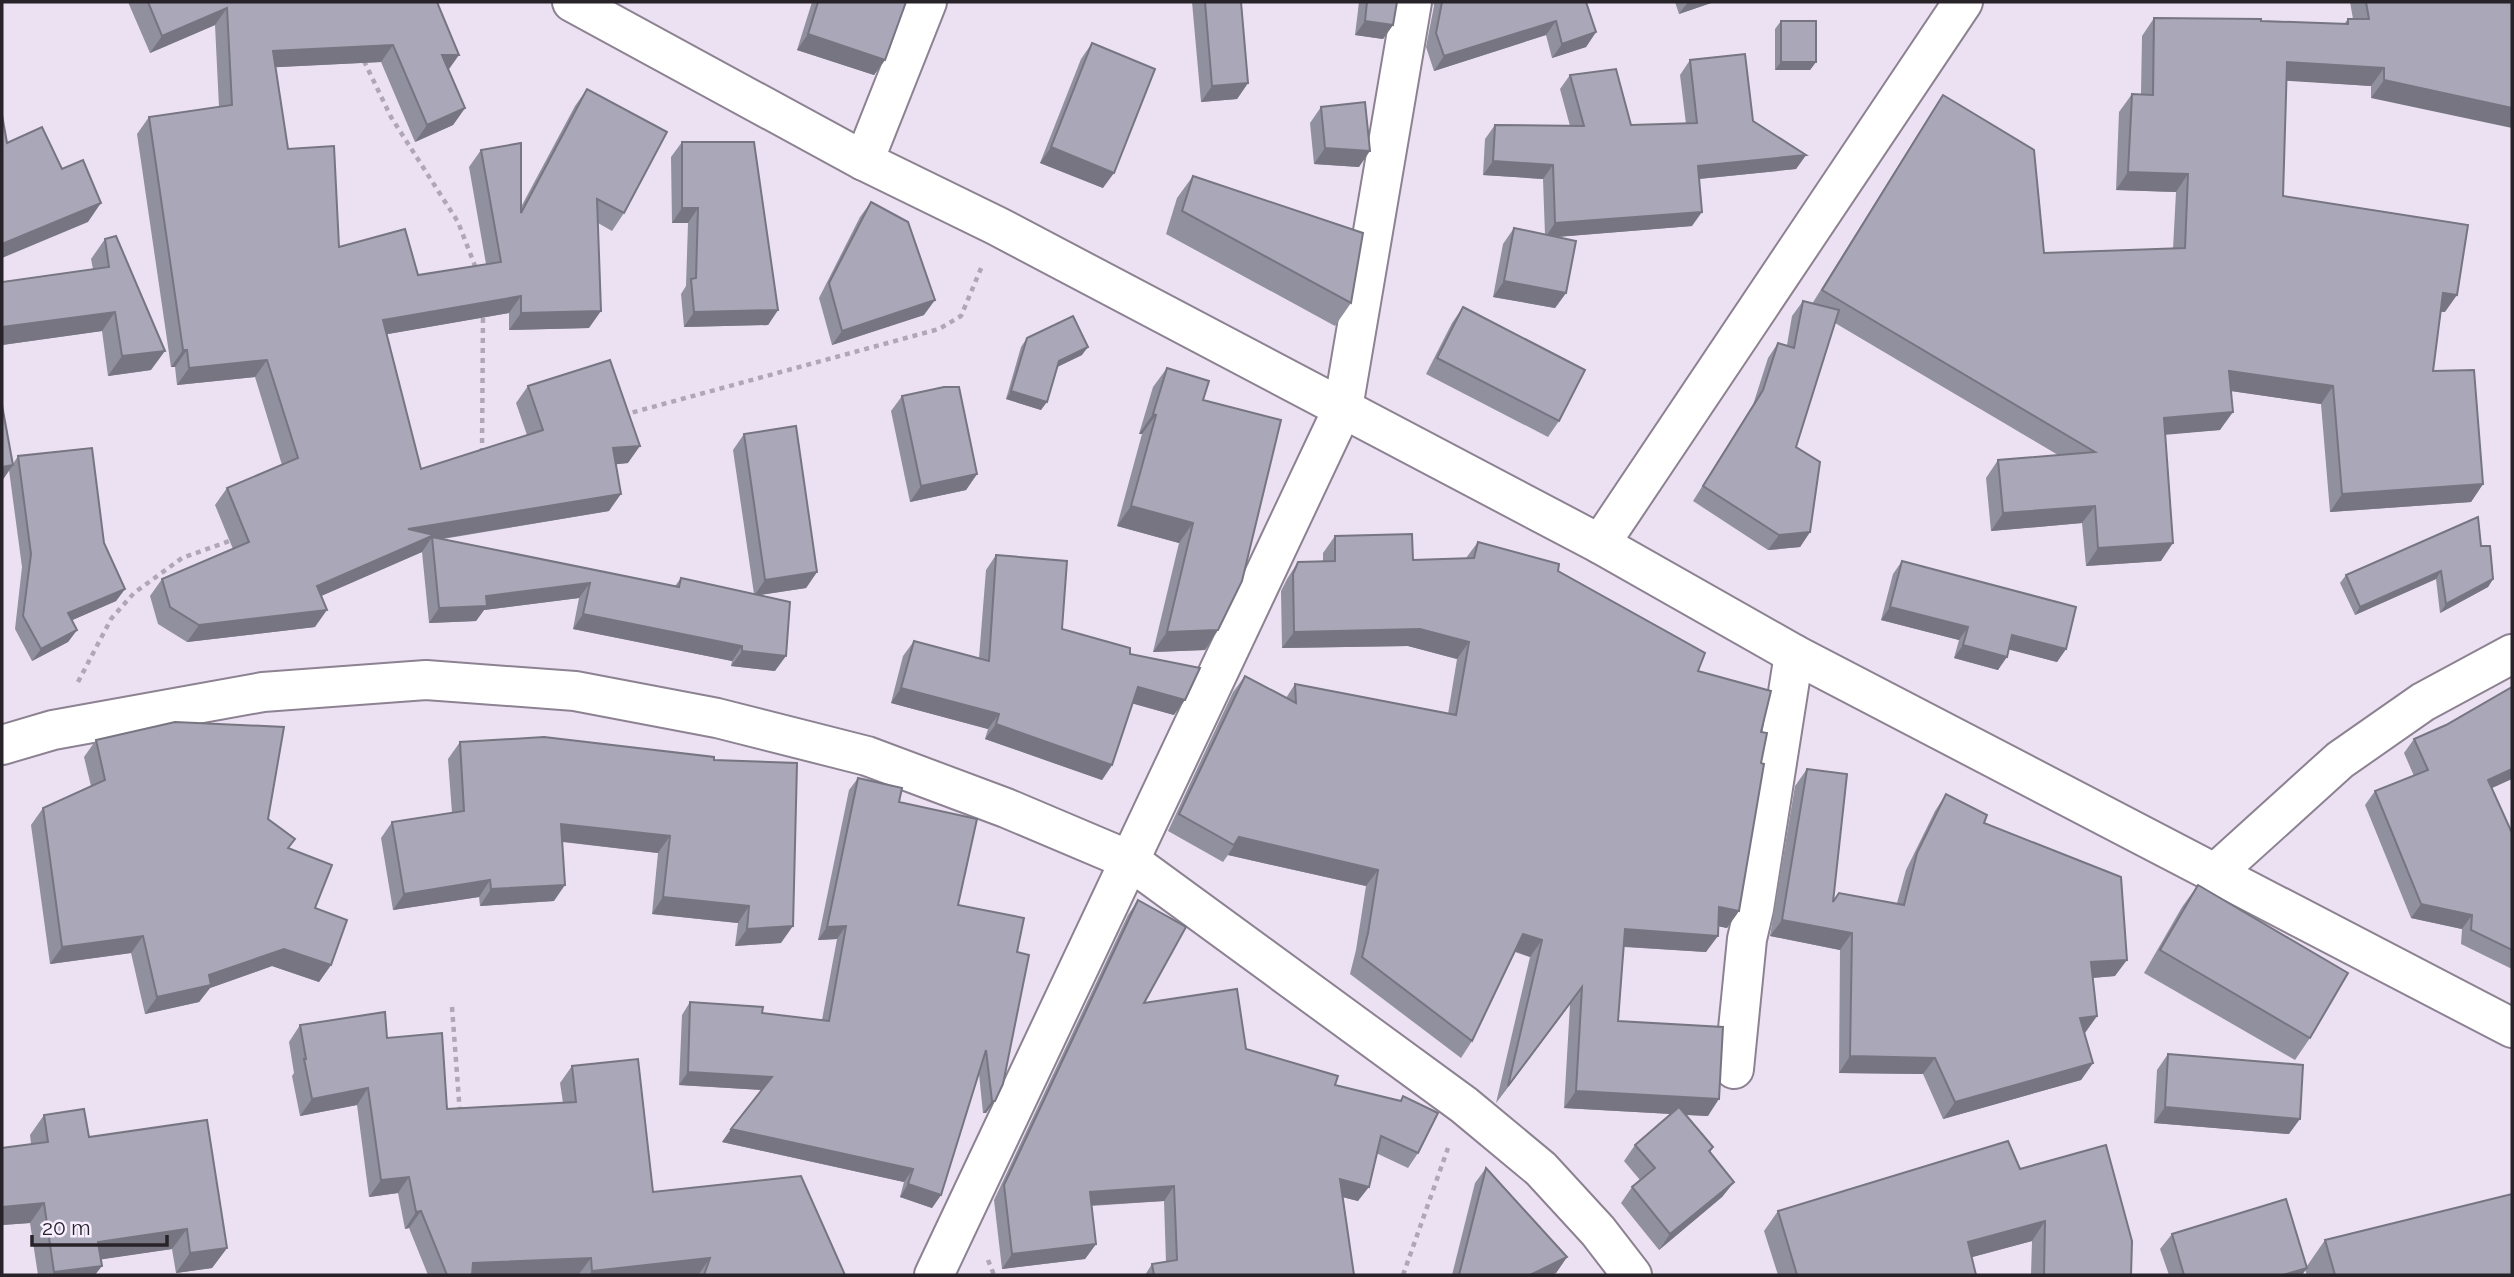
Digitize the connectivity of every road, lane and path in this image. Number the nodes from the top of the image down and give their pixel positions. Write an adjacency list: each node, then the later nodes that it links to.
1 (572, 2): 6 (street)
2 (927, 2): 6 (street)
3 (1412, 2): 10 (street)
4 (1963, 2): 14 (street)
5 (364, 60): 8 (path)
6 (864, 161): 7 (street)
7 (997, 226): 10 (street); 11 (path)
8 (478, 278)
9 (483, 303): 12 (path)
10 (1343, 408): 14 (street); 19 (street)
11 (616, 417)
12 (495, 450)
13 (247, 534): 17 (path)
14 (1600, 544): 15 (street)
15 (1794, 654): 20 (street); 23 (street)
16 (2512, 654): 20 (street)
17 (53, 730): 18 (street); 19 (street)
18 (2, 745)
19 (1129, 860): 24 (street); 26 (street)
20 (2214, 874): 22 (street)
21 (452, 1007): 25 (path)
22 (2512, 1028)
23 (1734, 1069)
24 (1464, 1105): 27 (path); 28 (street)
25 (461, 1128)
26 (934, 1275)
27 (1403, 1275)
28 (1632, 1275)

